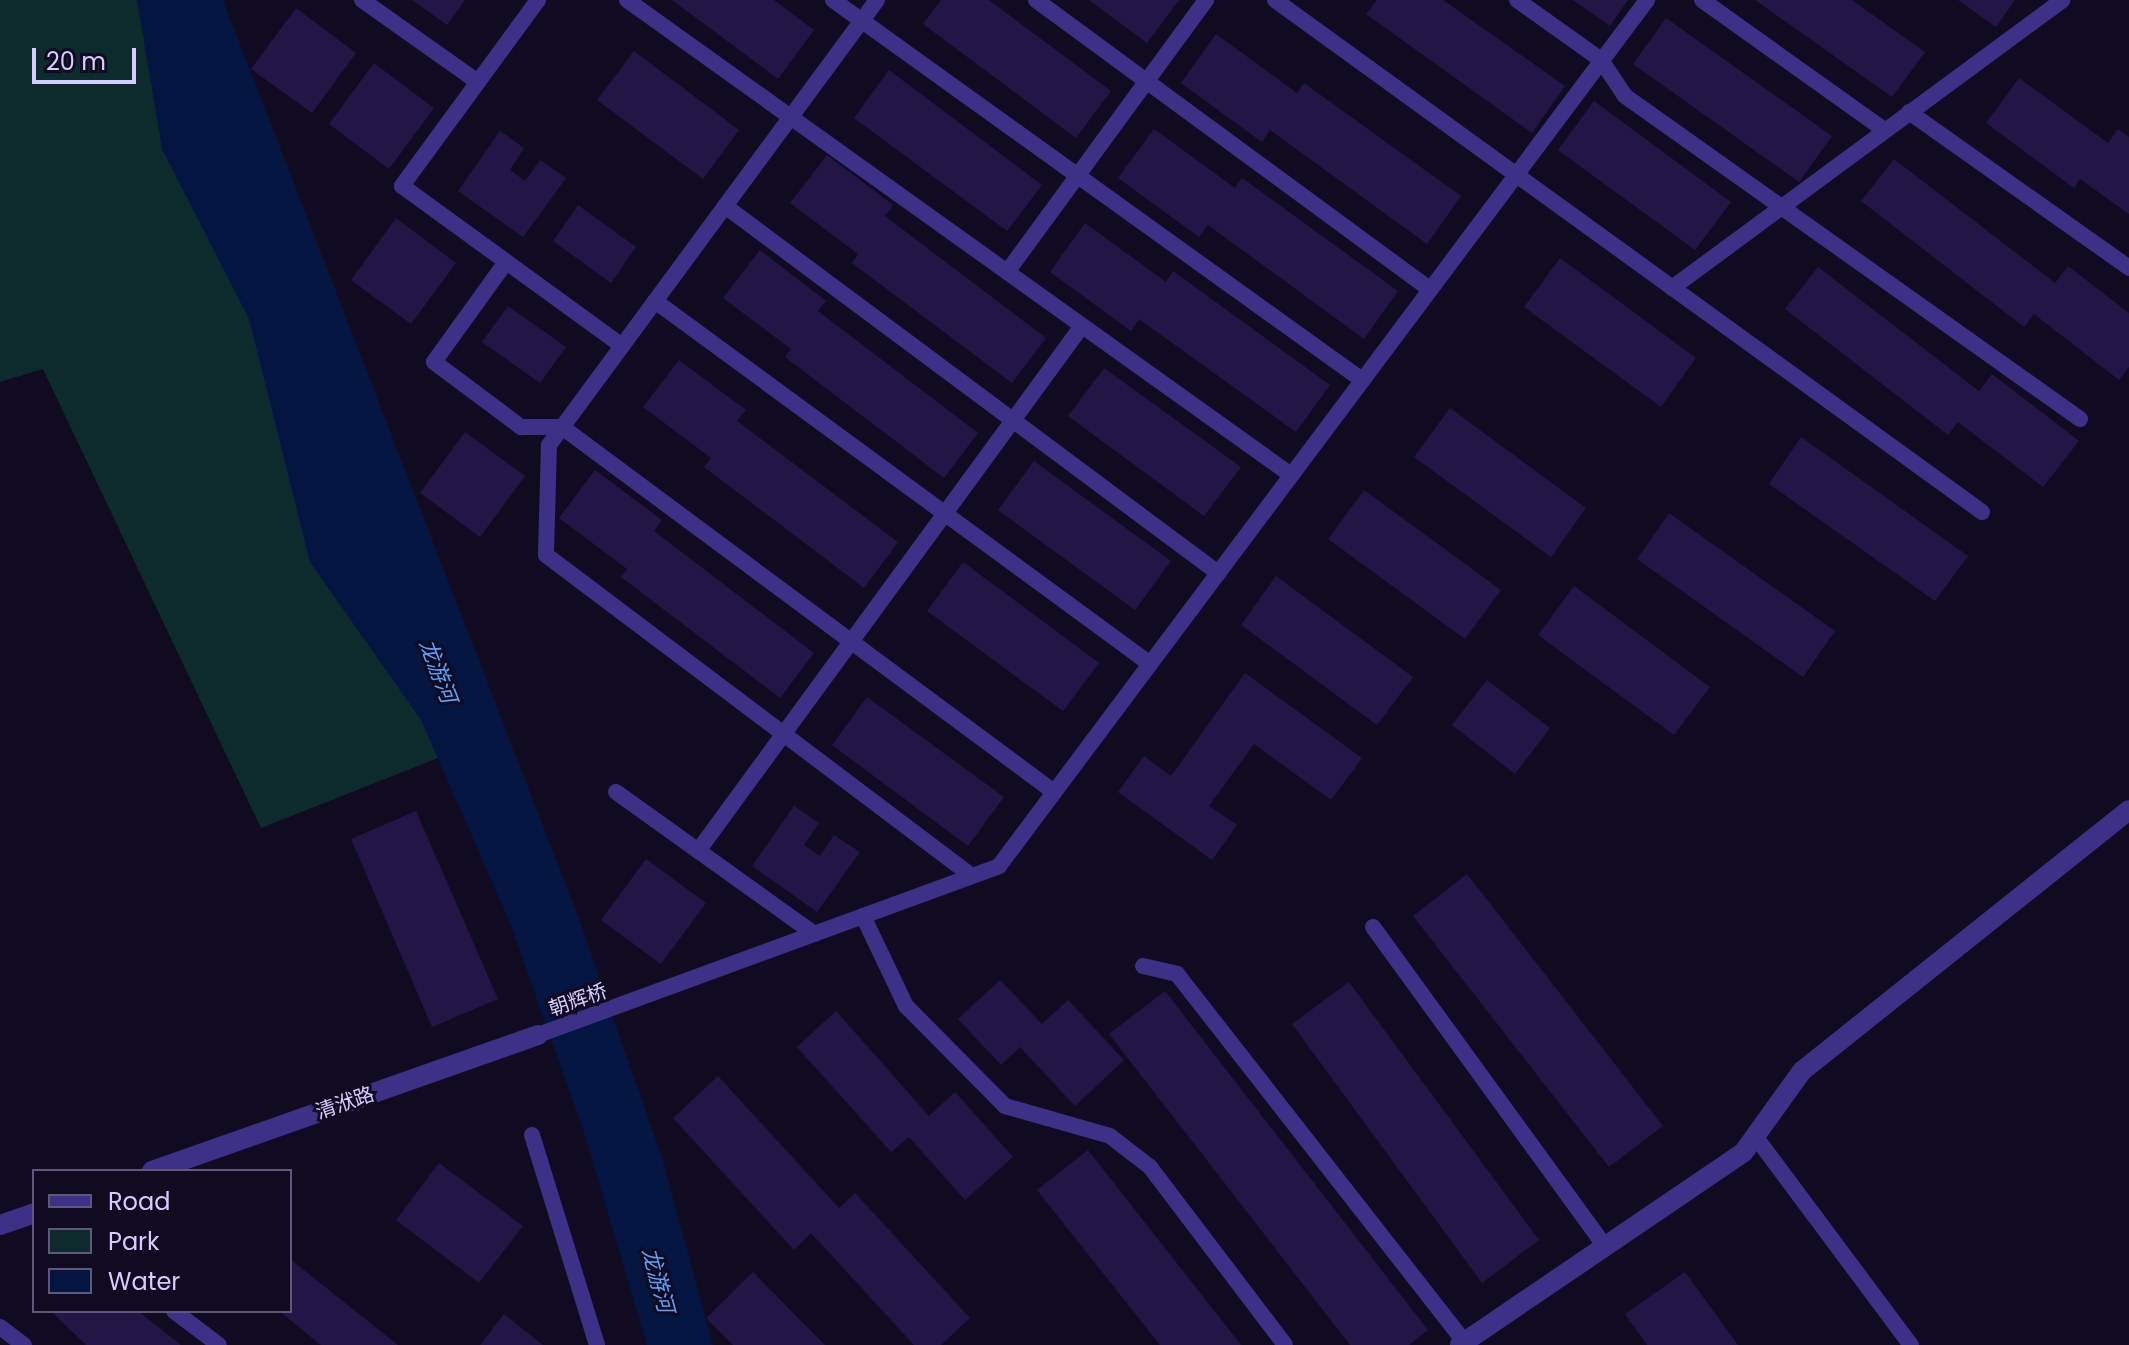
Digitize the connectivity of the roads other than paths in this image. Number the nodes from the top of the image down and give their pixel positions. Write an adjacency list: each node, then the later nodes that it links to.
1 (362, 0): 16 (lane)
2 (538, 0): 16 (lane)
3 (627, 0): 18 (lane)
4 (833, 0): 13 (lane)
5 (877, 0): 13 (lane)
6 (1036, 0): 15 (lane)
7 (1206, 0): 15 (lane)
8 (1275, 0): 20 (lane)
9 (1517, 0): 14 (lane)
10 (1647, 0): 14 (lane, 朝辉桥)
11 (1702, 0): 19 (lane)
12 (2062, 0): 17 (lane)
13 (861, 21): 18 (lane); 21 (lane)
14 (1601, 60): 20 (lane, 朝辉桥); 23 (lane)
15 (1146, 81): 21 (lane); 28 (lane)
16 (478, 82): 24 (lane)
17 (1909, 112): 19 (lane); 25 (lane)
18 (791, 117): 22 (lane); 26 (lane)
19 (1884, 130): 23 (lane)
20 (1516, 174): 27 (lane); 28 (lane, 朝辉桥)
21 (1077, 175): 26 (lane); 32 (lane)
22 (725, 206): 29 (lane); 34 (lane)
23 (1780, 209): 27 (lane); 33 (lane)
24 (506, 262): 31 (lane); 35 (lane)
25 (2129, 268)
26 (1007, 272): 30 (lane)
27 (1672, 288): 37 (lane)
28 (1430, 289): 32 (lane, 朝辉桥)
29 (655, 301): 31 (lane); 38 (lane)
30 (1082, 326): 34 (lane); 36 (lane)
31 (622, 346): 35 (lane)
32 (1362, 380): 36 (lane, 朝辉桥)
33 (2080, 419)
34 (1013, 420): 38 (lane); 39 (lane)
35 (562, 427): 40 (lane); 42 (lane)
36 (1291, 475): 39 (lane, 朝辉桥)
37 (1982, 512)
38 (945, 513): 40 (lane); 41 (lane)
39 (1218, 573): 41 (lane, 朝辉桥)
40 (851, 641): 42 (lane); 44 (lane)
41 (1150, 664): 44 (lane, 朝辉桥)
42 (783, 734): 46 (lane); 47 (lane)
43 (616, 792): 46 (lane)
44 (1054, 792): 47 (lane, 朝辉桥)
45 (2129, 810): 54 (street)
46 (698, 851): 50 (lane)
47 (972, 876): 48 (lane, 朝辉桥)
48 (863, 916): 50 (lane, 朝辉桥); 65 (lane)
49 (1373, 927): 58 (lane)
50 (814, 934): 52 (lane, 朝辉桥)
51 (1143, 966): 61 (lane)
52 (538, 1035): 55 (street, 清洑路)
53 (532, 1135): 64 (lane)
54 (1755, 1136): 58 (street); 66 (lane)
55 (158, 1169)
56 (32, 1214): 57 (street)
57 (0, 1225)
58 (1605, 1246): 61 (street)
59 (177, 1313): 63 (lane)
60 (0, 1327): 62 (lane)
61 (1462, 1344)
62 (24, 1345)
63 (219, 1345)
64 (597, 1345)
65 (1285, 1345)
66 (1911, 1345)

